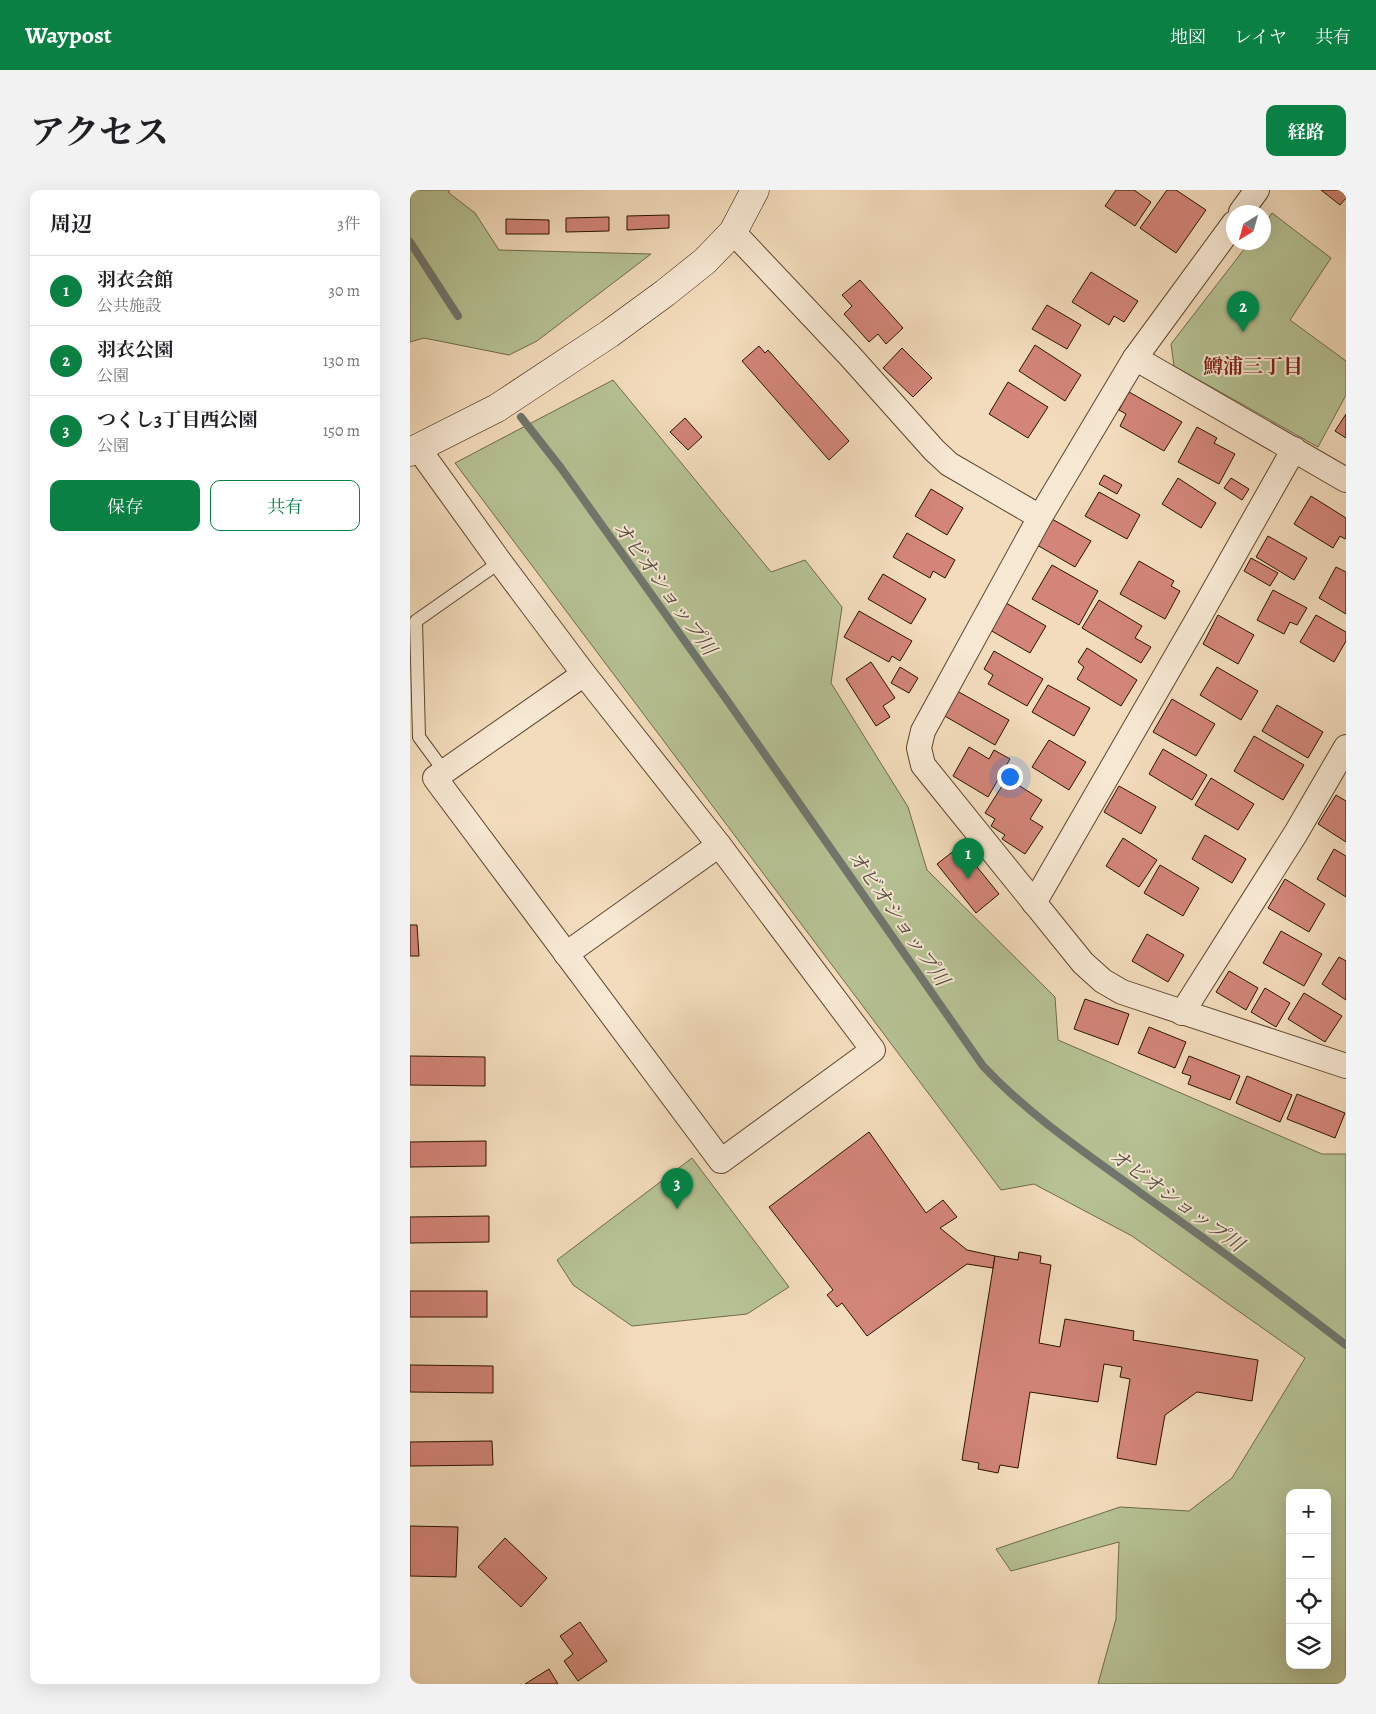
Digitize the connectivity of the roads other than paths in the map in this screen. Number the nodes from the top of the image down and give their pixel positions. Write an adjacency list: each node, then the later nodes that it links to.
1 (755, 190): 2 (street)
2 (733, 232): 6 (street); 8 (street)
3 (1226, 234): 4 (street)
4 (1135, 358): 5 (street); 8 (street)
5 (1294, 449): 7 (street); 14 (street)
6 (414, 450): 9 (street)
7 (1346, 480)
8 (1040, 516): 14 (street)
9 (500, 562): 10 (street); 12 (lane)
10 (584, 674): 12 (street); 13 (street)
11 (1346, 748): 16 (street)
12 (444, 771): 15 (street)
13 (718, 846): 15 (street); 15 (street)
14 (1034, 902): 16 (street)
15 (566, 954)
16 (1182, 1013): 17 (street)
17 (1346, 1066)

